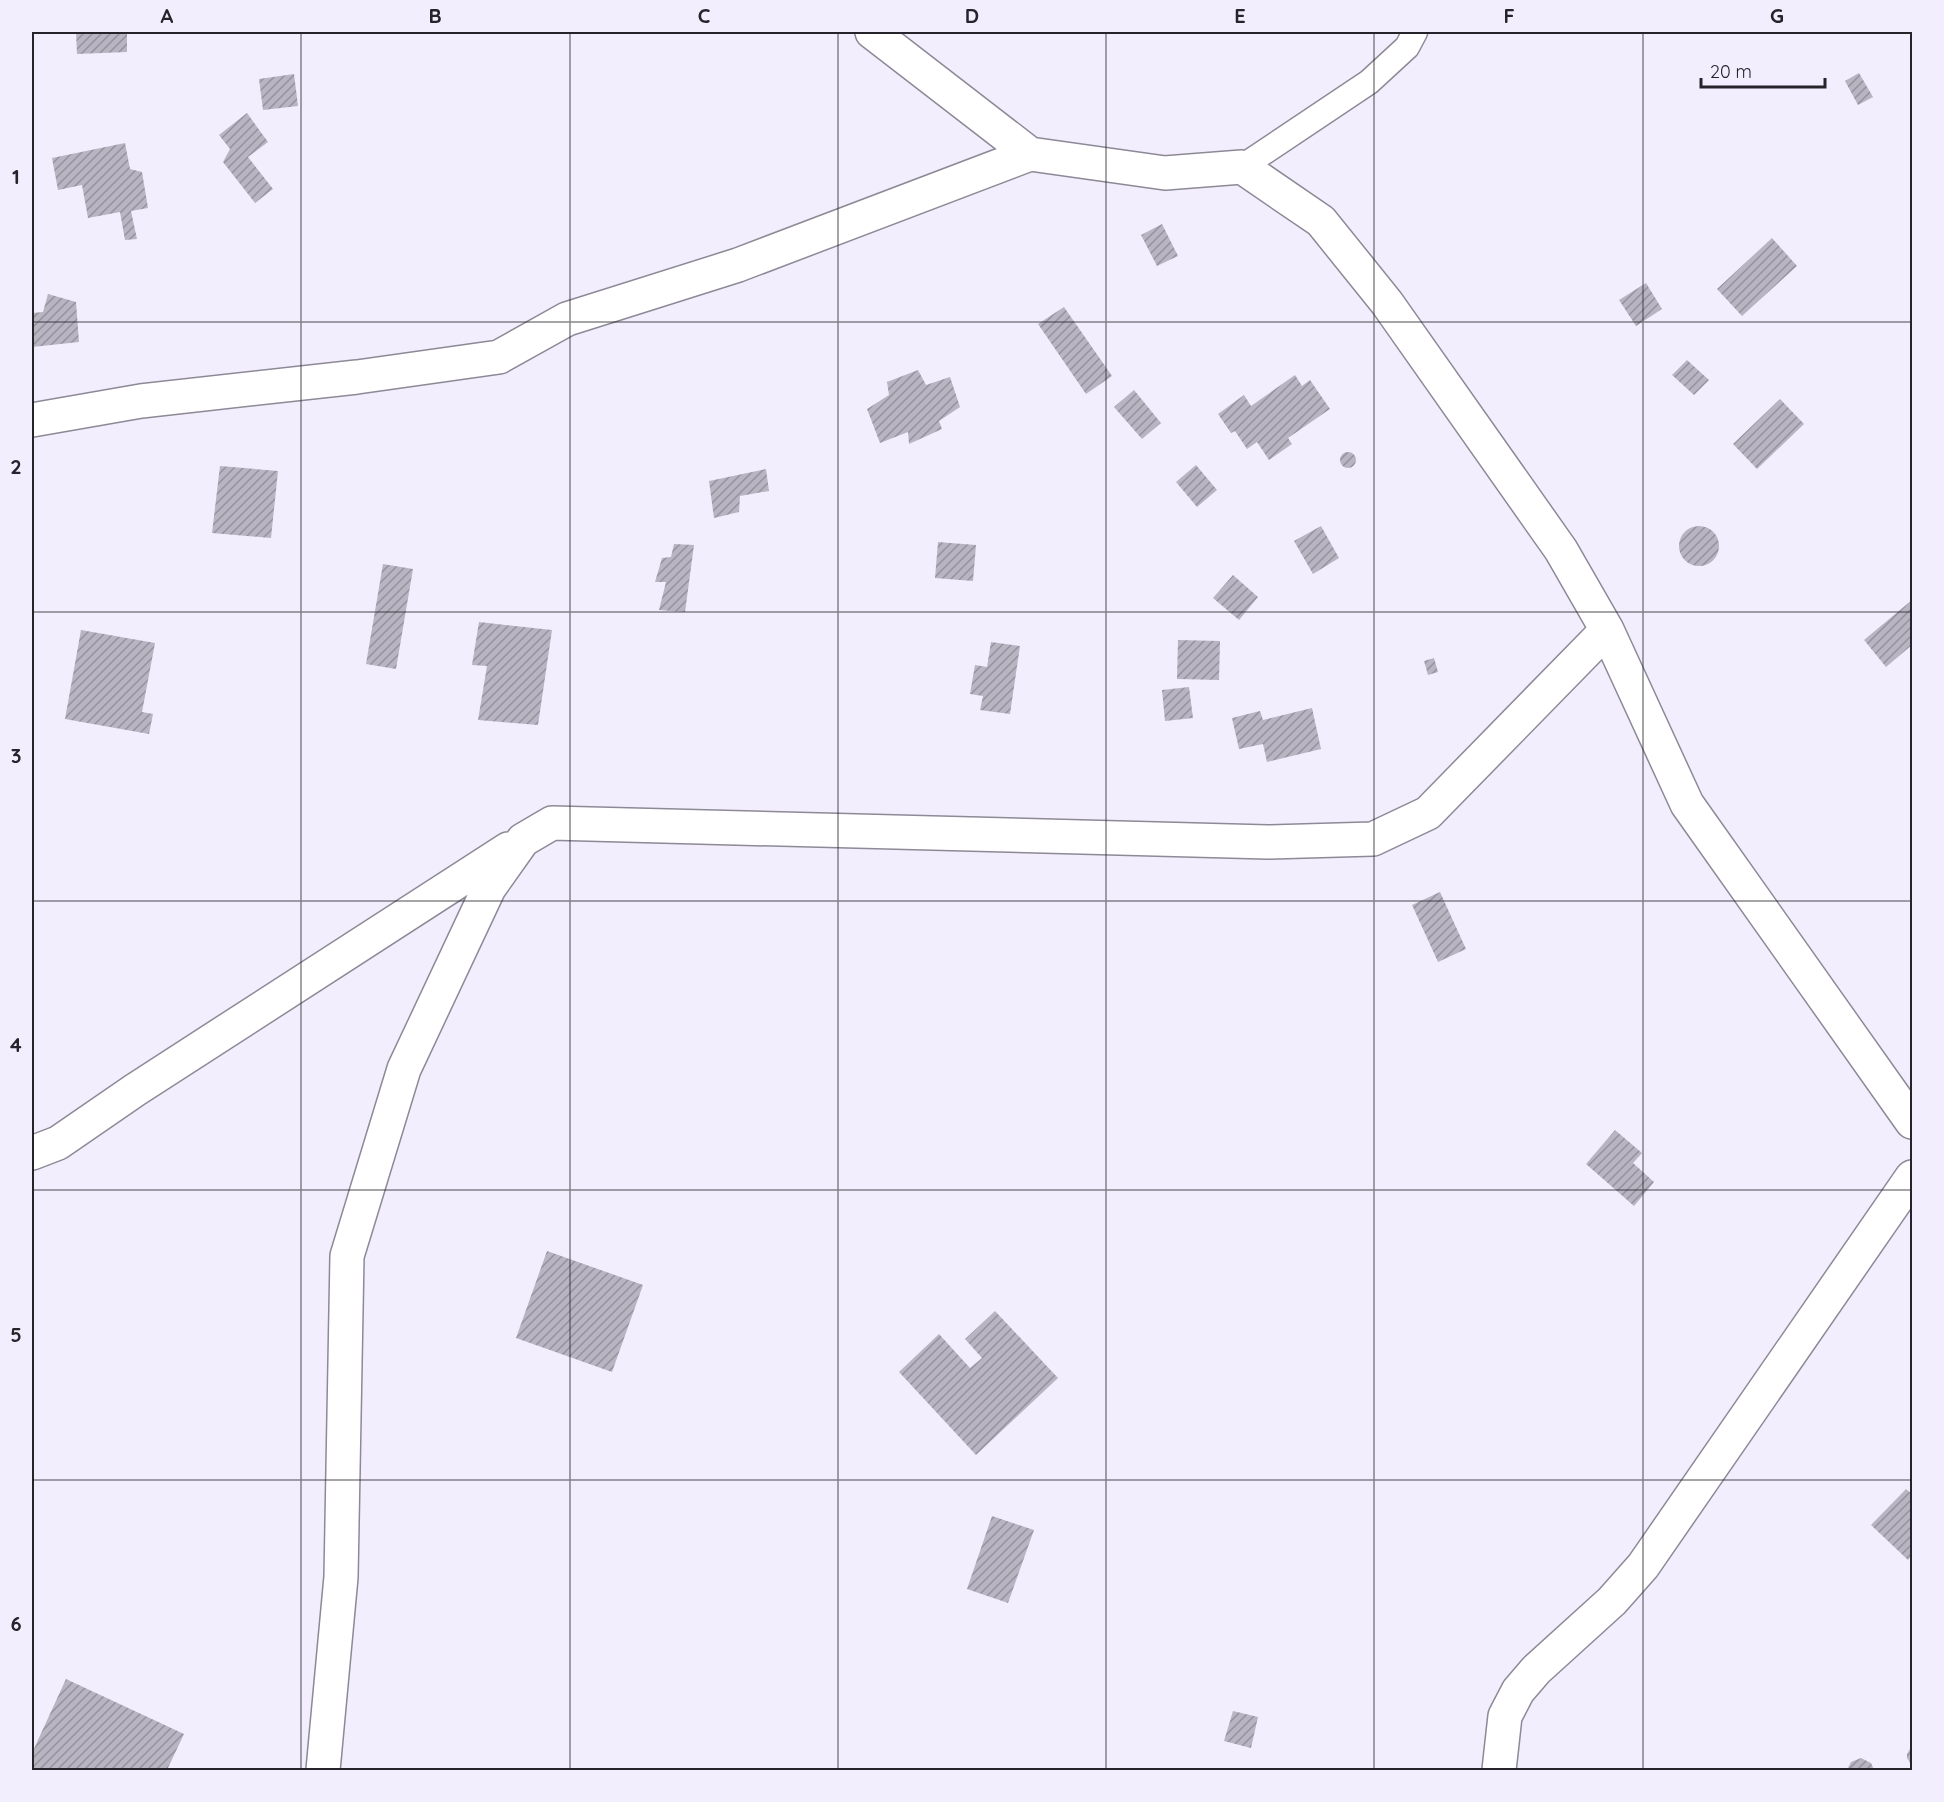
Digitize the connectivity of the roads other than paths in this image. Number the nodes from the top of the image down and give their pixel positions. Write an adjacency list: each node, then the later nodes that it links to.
1 (873, 32): 3 (street)
2 (1415, 32): 4 (lane)
3 (1030, 154): 4 (street); 5 (street)
4 (1242, 167): 6 (street)
5 (32, 420)
6 (1607, 630): 7 (street); 8 (street)
7 (523, 840): 9 (street); 11 (street)
8 (1912, 1122)
9 (32, 1152)
10 (1912, 1177): 12 (street)
11 (323, 1770)
12 (1498, 1770)

